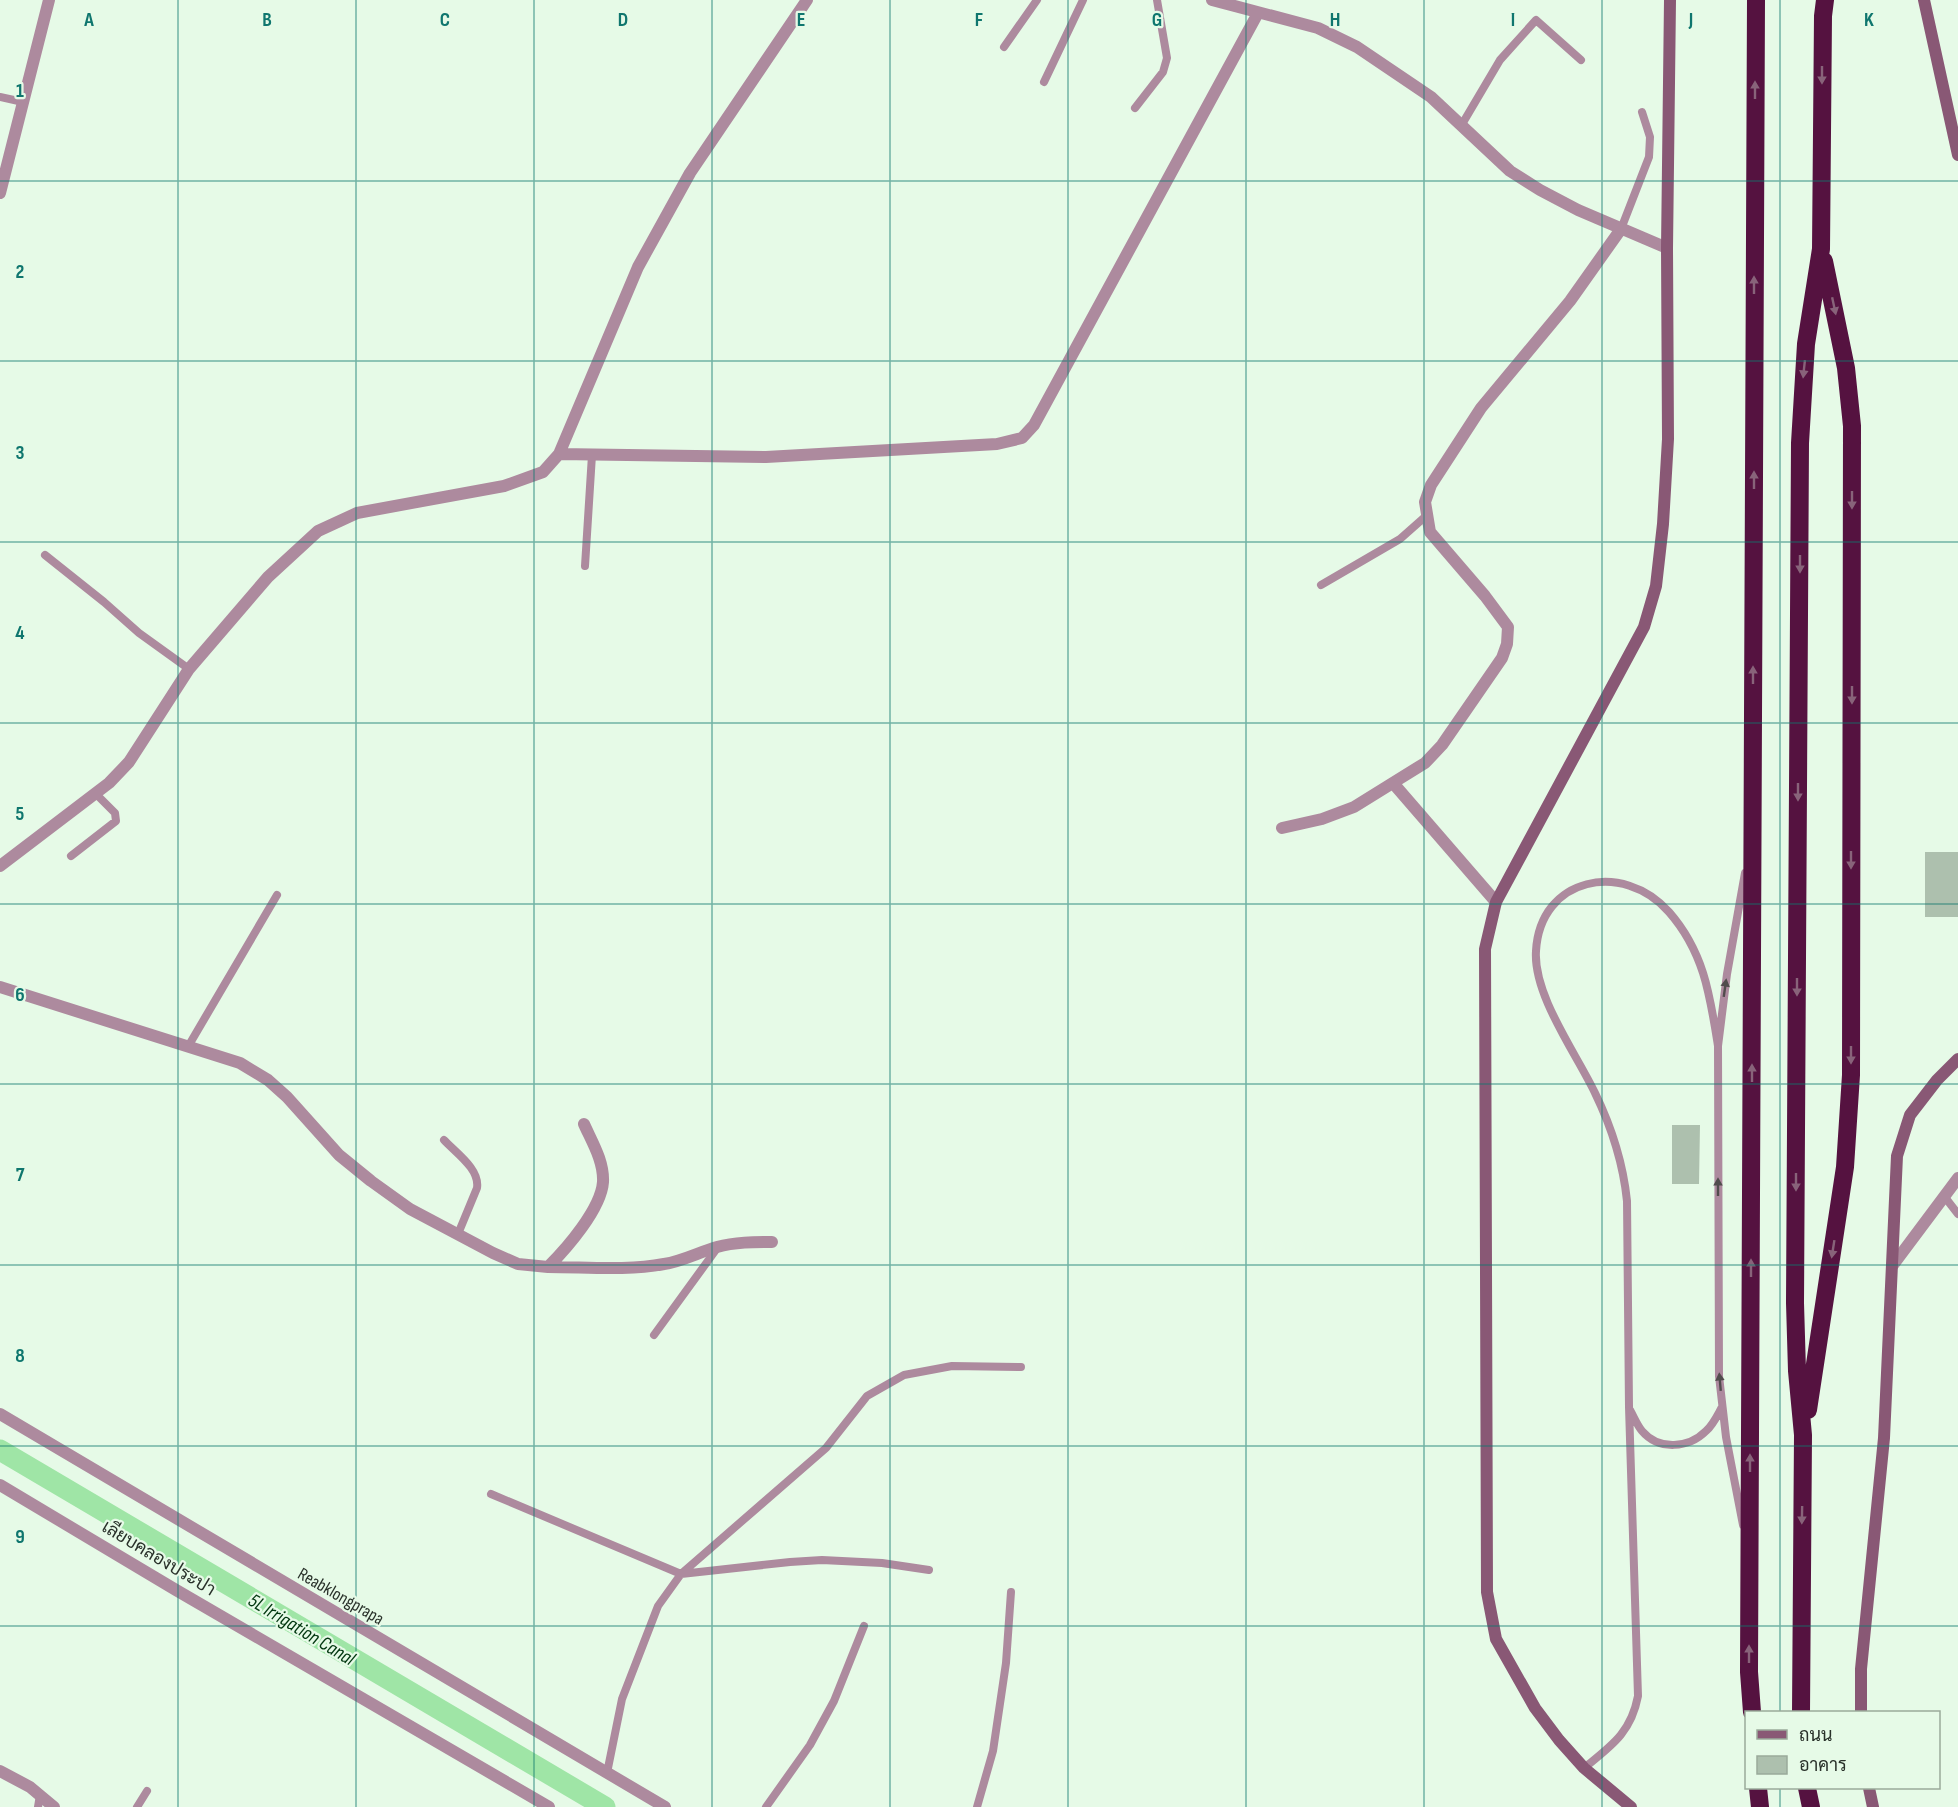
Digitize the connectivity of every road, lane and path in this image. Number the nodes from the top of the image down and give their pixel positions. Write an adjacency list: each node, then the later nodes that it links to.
1 (49, 0): 17 (street)
2 (807, 0): 26 (street)
3 (1037, 0): 13 (lane)
4 (1083, 0): 15 (lane)
5 (1157, 0): 18 (lane)
6 (1212, 0): 9 (street)
7 (1670, 0): 24 (main road)
8 (1924, 0): 21 (main road)
9 (1243, 4): 12 (street)
10 (1755, 5): 36 (highway, one-way to 10)
11 (1823, 5): 25 (highway, one-way to 25)
12 (1257, 13): 20 (street); 27 (street)
13 (1004, 47)
14 (1581, 60): 20 (lane)
15 (1044, 82)
16 (0, 97): 17 (lane)
17 (23, 102): 22 (street)
18 (1135, 108)
19 (1642, 112): 23 (lane)
20 (1461, 126): 23 (street)
21 (1958, 155)
22 (0, 193)
23 (1621, 230): 24 (street); 28 (street)
24 (1667, 248): 40 (main road)
25 (1821, 249): 60 (highway, one-way to 60); 60 (highway, one-way to 60)
26 (559, 454): 27 (street); 32 (street)
27 (591, 455): 30 (lane)
28 (1426, 516): 31 (lane); 33 (street)
29 (45, 555): 32 (lane)
30 (585, 566)
31 (1321, 585)
32 (189, 669): 34 (street)
33 (1393, 783): 35 (street); 40 (street)
34 (96, 794): 37 (lane); 38 (street)
35 (1282, 828)
36 (1753, 834): 43 (lane, one-way to 36); 63 (highway, one-way to 36)
37 (72, 856)
38 (3, 860)
39 (277, 895): 42 (lane)
40 (1496, 902): 71 (main road)
41 (0, 987): 42 (street)
42 (189, 1045): 50 (street)
43 (1718, 1046): 57 (lane); 58 (lane, one-way to 43)
44 (1958, 1059): 53 (main road)
45 (584, 1124): 54 (street)
46 (444, 1140): 50 (lane)
47 (1958, 1178): 48 (street)
48 (1944, 1196): 49 (lane); 53 (street)
49 (1958, 1214)
50 (458, 1234): 54 (street)
51 (772, 1242): 52 (street)
52 (718, 1247): 54 (street); 55 (lane)
53 (1893, 1265): 70 (main road)
54 (548, 1267)
55 (654, 1335)
56 (1021, 1367): 65 (lane)
57 (1629, 1407): 58 (lane); 71 (lane)
58 (1722, 1407): 63 (lane)
59 (0, 1414): 73 (street, Reabklongprapa)
60 (1803, 1435): 69 (highway, one-way to 69)
61 (0, 1485): 81 (street, เลียบคลองประปา)
62 (491, 1494): 65 (lane)
63 (1750, 1563): 68 (highway, one-way to 63)
64 (929, 1570): 65 (lane)
65 (681, 1574): 73 (lane)
66 (1011, 1592): 84 (lane)
67 (864, 1626): 83 (lane)
68 (1752, 1711)
69 (1801, 1711)
70 (1861, 1711)
71 (1584, 1768): 85 (main road)
72 (0, 1771): 78 (street)
73 (608, 1773): 82 (street, Reabklongprapa)
74 (1758, 1789): 86 (highway)
75 (1807, 1789): 87 (highway)
76 (1869, 1789): 88 (main road)
77 (147, 1791): 80 (lane)
78 (39, 1801): 79 (street)
79 (54, 1807)
80 (136, 1807)
81 (549, 1807)
82 (665, 1807)
83 (766, 1807)
84 (977, 1807)
85 (1631, 1807)
86 (1760, 1807)
87 (1811, 1807)
88 (1873, 1807)

